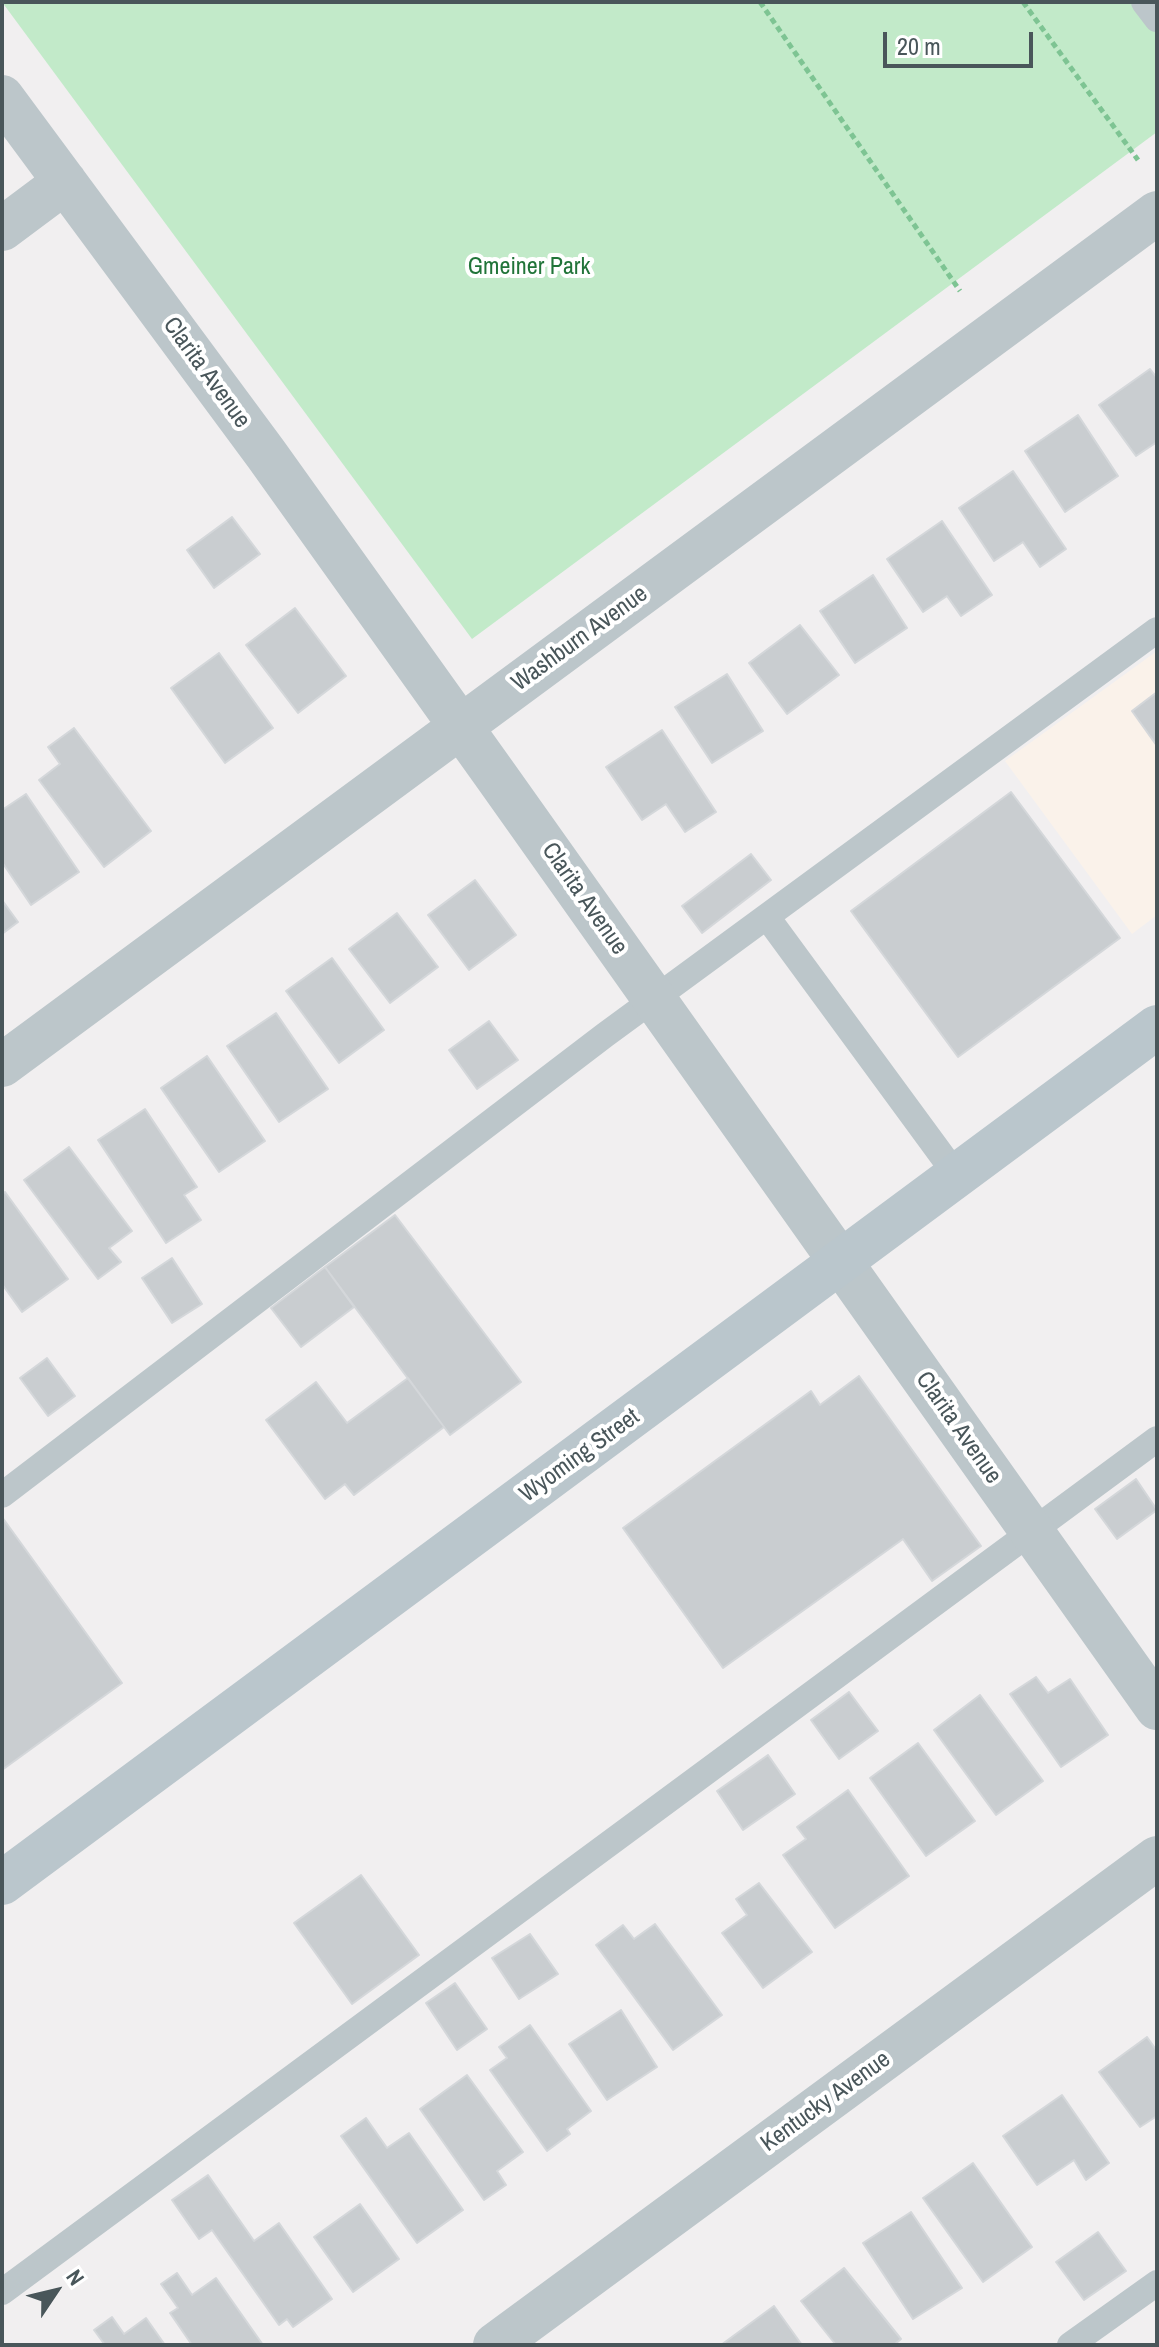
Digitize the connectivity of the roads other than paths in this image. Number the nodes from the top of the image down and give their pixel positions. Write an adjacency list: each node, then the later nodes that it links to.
1 (1144, 2): 2 (lane)
2 (1157, 19)
3 (2, 97): 4 (street, Clarita Avenue)
4 (65, 182): 6 (street); 8 (street, Clarita Avenue)
5 (1157, 213): 8 (street, Washburn Avenue)
6 (2, 229)
7 (1157, 630): 9 (lane)
8 (461, 727): 10 (street, Clarita Avenue); 12 (street, Washburn Avenue)
9 (767, 917): 10 (lane); 13 (lane)
10 (655, 999): 14 (street, Clarita Avenue); 16 (lane)
11 (1157, 1027): 13 (street, Wyoming Street)
12 (2, 1065)
13 (957, 1176): 14 (street, Wyoming Street)
14 (841, 1262): 17 (street, Clarita Avenue); 20 (street, Wyoming Street)
15 (1157, 1439): 17 (lane)
16 (2, 1495)
17 (1031, 1531): 18 (street, Clarita Avenue); 22 (lane)
18 (1157, 1708)
19 (1157, 1858): 23 (street, Kentucky Avenue)
20 (2, 1883)
21 (1157, 2283): 24 (lane)
22 (2, 2292)
23 (495, 2345)
24 (1070, 2345)

